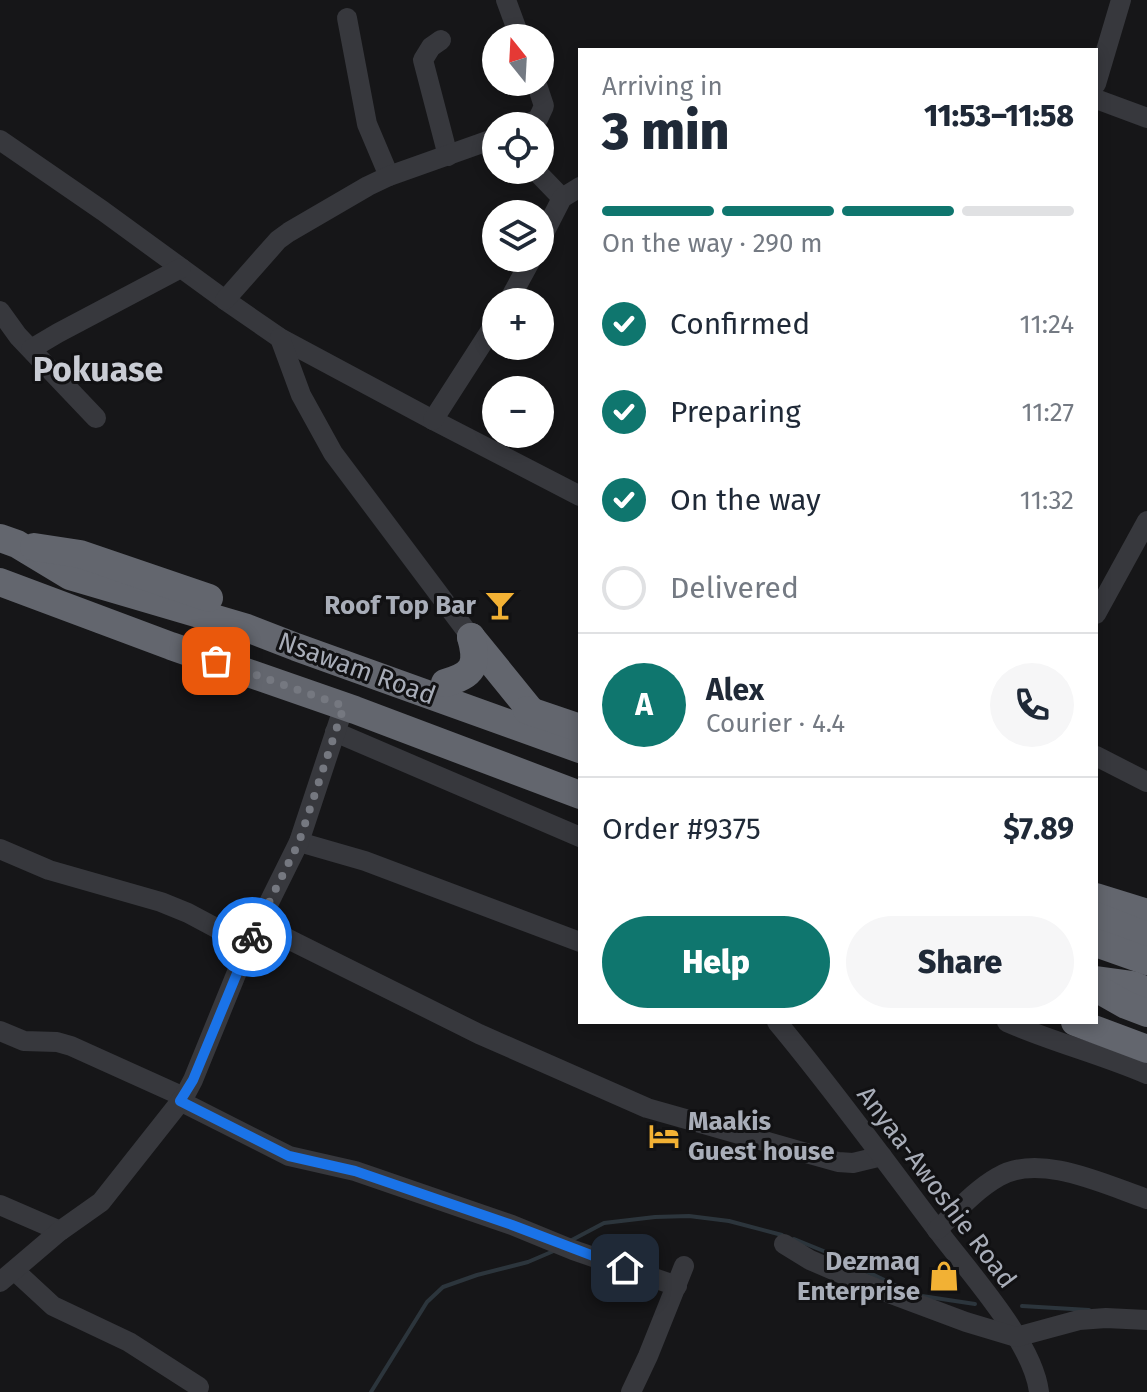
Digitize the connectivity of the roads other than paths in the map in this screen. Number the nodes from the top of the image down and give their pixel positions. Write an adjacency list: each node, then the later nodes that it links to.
1 (506, 0): 4 (street)
2 (1121, 0): 6 (street)
3 (347, 18): 12 (street)
4 (515, 24)
5 (441, 40): 11 (street)
6 (1098, 77)
7 (1098, 100): 8 (street)
8 (1147, 118)
9 (0, 140): 15 (street)
10 (482, 143): 11 (street)
11 (448, 156): 12 (street)
12 (389, 176): 16 (street)
13 (571, 192): 14 (street)
14 (554, 219)
15 (181, 268): 16 (street); 20 (street)
16 (225, 300): 18 (street)
17 (0, 311): 20 (street)
18 (280, 338): 22 (street); 28 (street)
19 (482, 344): 22 (street)
20 (31, 349): 21 (street)
21 (96, 418)
22 (433, 420): 23 (street)
23 (578, 495)
24 (1147, 521): 27 (street)
25 (9, 541): 29 (highway); 34 (highway, Nsawam Road)
26 (0, 582): 30 (highway, Nsawam Road)
27 (1098, 610)
28 (471, 637): 29 (highway); 31 (highway)
29 (445, 683): 31 (highway)
30 (344, 706): 33 (street); 37 (highway, Nsawam Road)
31 (531, 711): 32 (highway)
32 (578, 727)
33 (335, 732): 38 (street); 39 (street)
34 (578, 748)
35 (1098, 757): 36 (street)
36 (1147, 782)
37 (578, 794)
38 (578, 836)
39 (299, 842): 44 (street); 46 (street)
40 (0, 849): 48 (street)
41 (1098, 898): 42 (highway)
42 (1147, 913)
43 (1098, 917): 45 (highway)
44 (258, 924): 48 (street); 61 (street)
45 (1147, 936)
46 (578, 941)
47 (1098, 944): 49 (highway)
48 (248, 945): 60 (street)
49 (1147, 961)
50 (1098, 980): 52 (highway)
51 (1098, 989): 53 (highway)
52 (1147, 991)
53 (1147, 1013)
54 (779, 1024): 61 (street, Anyaa-Awoshie Road)
55 (1012, 1024): 59 (street)
56 (1080, 1024): 58 (highway)
57 (0, 1031): 60 (street)
58 (1147, 1049)
59 (1147, 1074)
60 (182, 1099): 65 (street); 69 (street)
61 (882, 1156): 64 (street, Anyaa-Awoshie Road)
62 (1147, 1199): 64 (street)
63 (0, 1205): 65 (street)
64 (937, 1230): 71 (street, Anyaa-Awoshie Road)
65 (60, 1231): 68 (street)
66 (784, 1244): 71 (street)
67 (684, 1266): 69 (street)
68 (7, 1276): 72 (street)
69 (677, 1286): 73 (street)
70 (1147, 1320): 71 (street)
71 (1016, 1337): 74 (street, Anyaa-Awoshie Road)
72 (199, 1387)
73 (631, 1392)
74 (1039, 1392)

